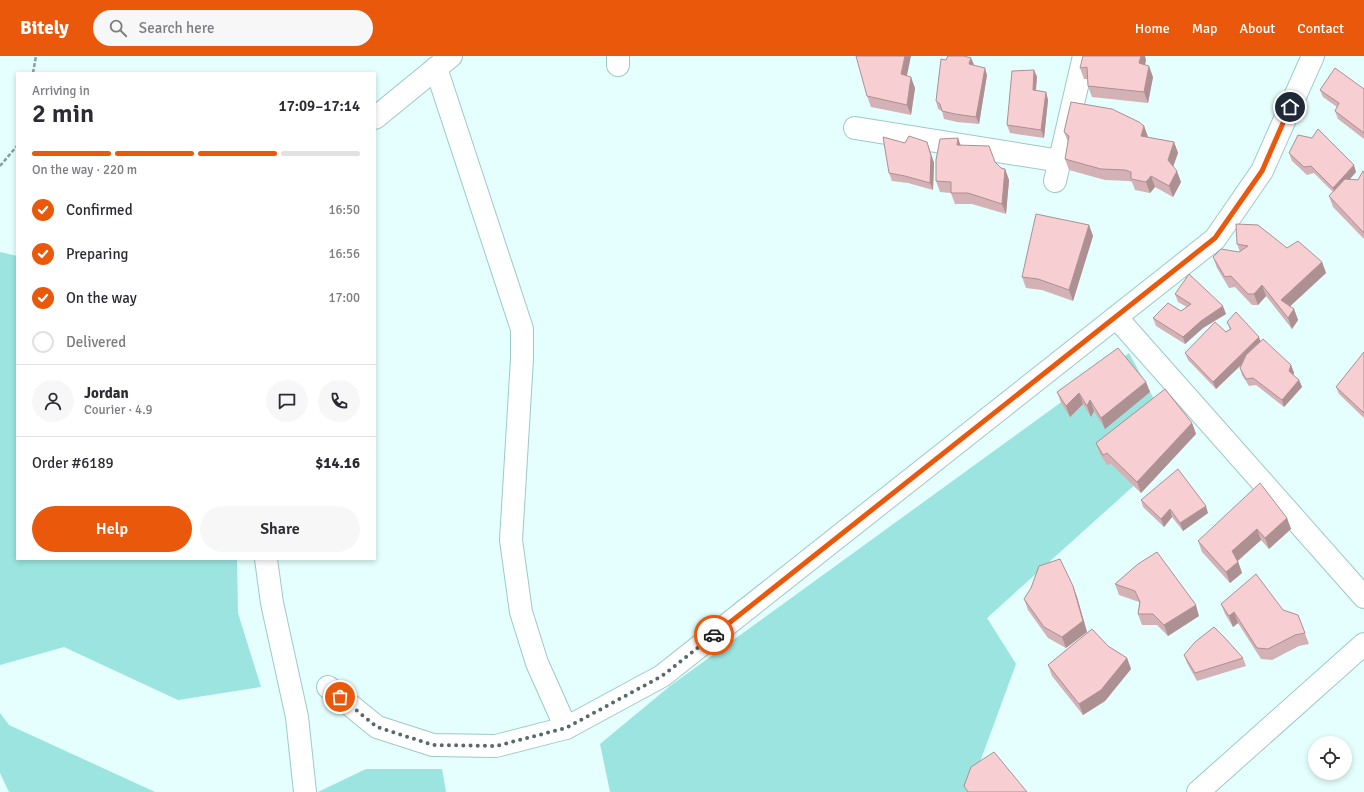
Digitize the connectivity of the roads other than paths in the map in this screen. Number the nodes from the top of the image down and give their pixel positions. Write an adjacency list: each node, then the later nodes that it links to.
1 (1084, 56): 5 (street)
2 (1313, 56): 6 (street)
3 (443, 62): 4 (street); 11 (street)
4 (376, 117)
5 (855, 128)
6 (1116, 317): 8 (street); 11 (street)
7 (266, 560): 12 (street)
8 (1364, 597)
9 (1364, 644): 13 (street)
10 (328, 687): 11 (street)
11 (566, 728)
12 (305, 792)
13 (1198, 792)

